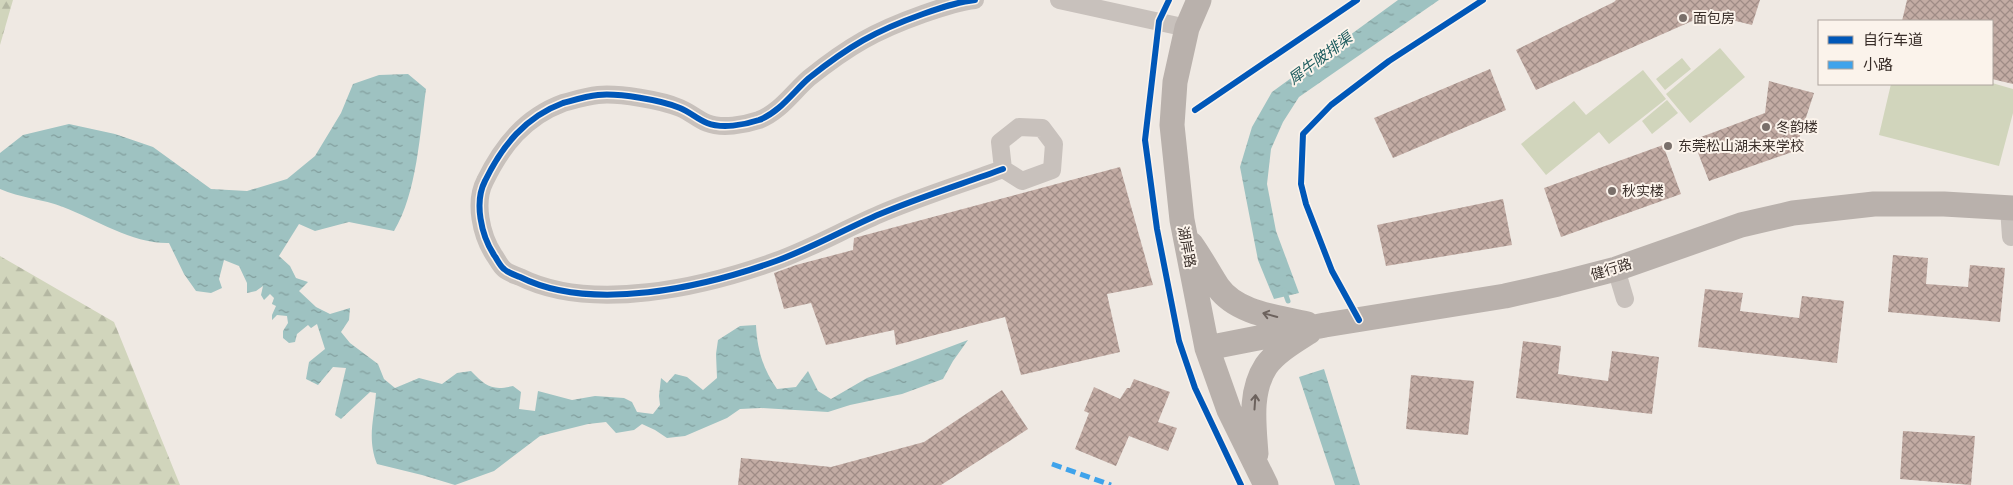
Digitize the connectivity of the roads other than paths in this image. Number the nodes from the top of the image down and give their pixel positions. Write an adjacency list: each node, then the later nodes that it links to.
1 (975, 0): 5 (street)
2 (1059, 0): 4 (street)
3 (1199, 0): 4 (street, 湖岸路)
4 (1187, 28): 7 (street, 湖岸路)
5 (1003, 169)
6 (2011, 208): 8 (street); 9 (street, 健行路)
7 (1185, 237): 11 (street, one-way to 7); 12 (street, 湖岸路)
8 (2011, 237)
9 (1616, 269): 10 (street); 11 (street, 健行路)
10 (1624, 299)
11 (1317, 326): 12 (street, 健行路); 13 (street, one-way to 11)
12 (1207, 348): 13 (street, 湖岸路)
13 (1262, 476)

